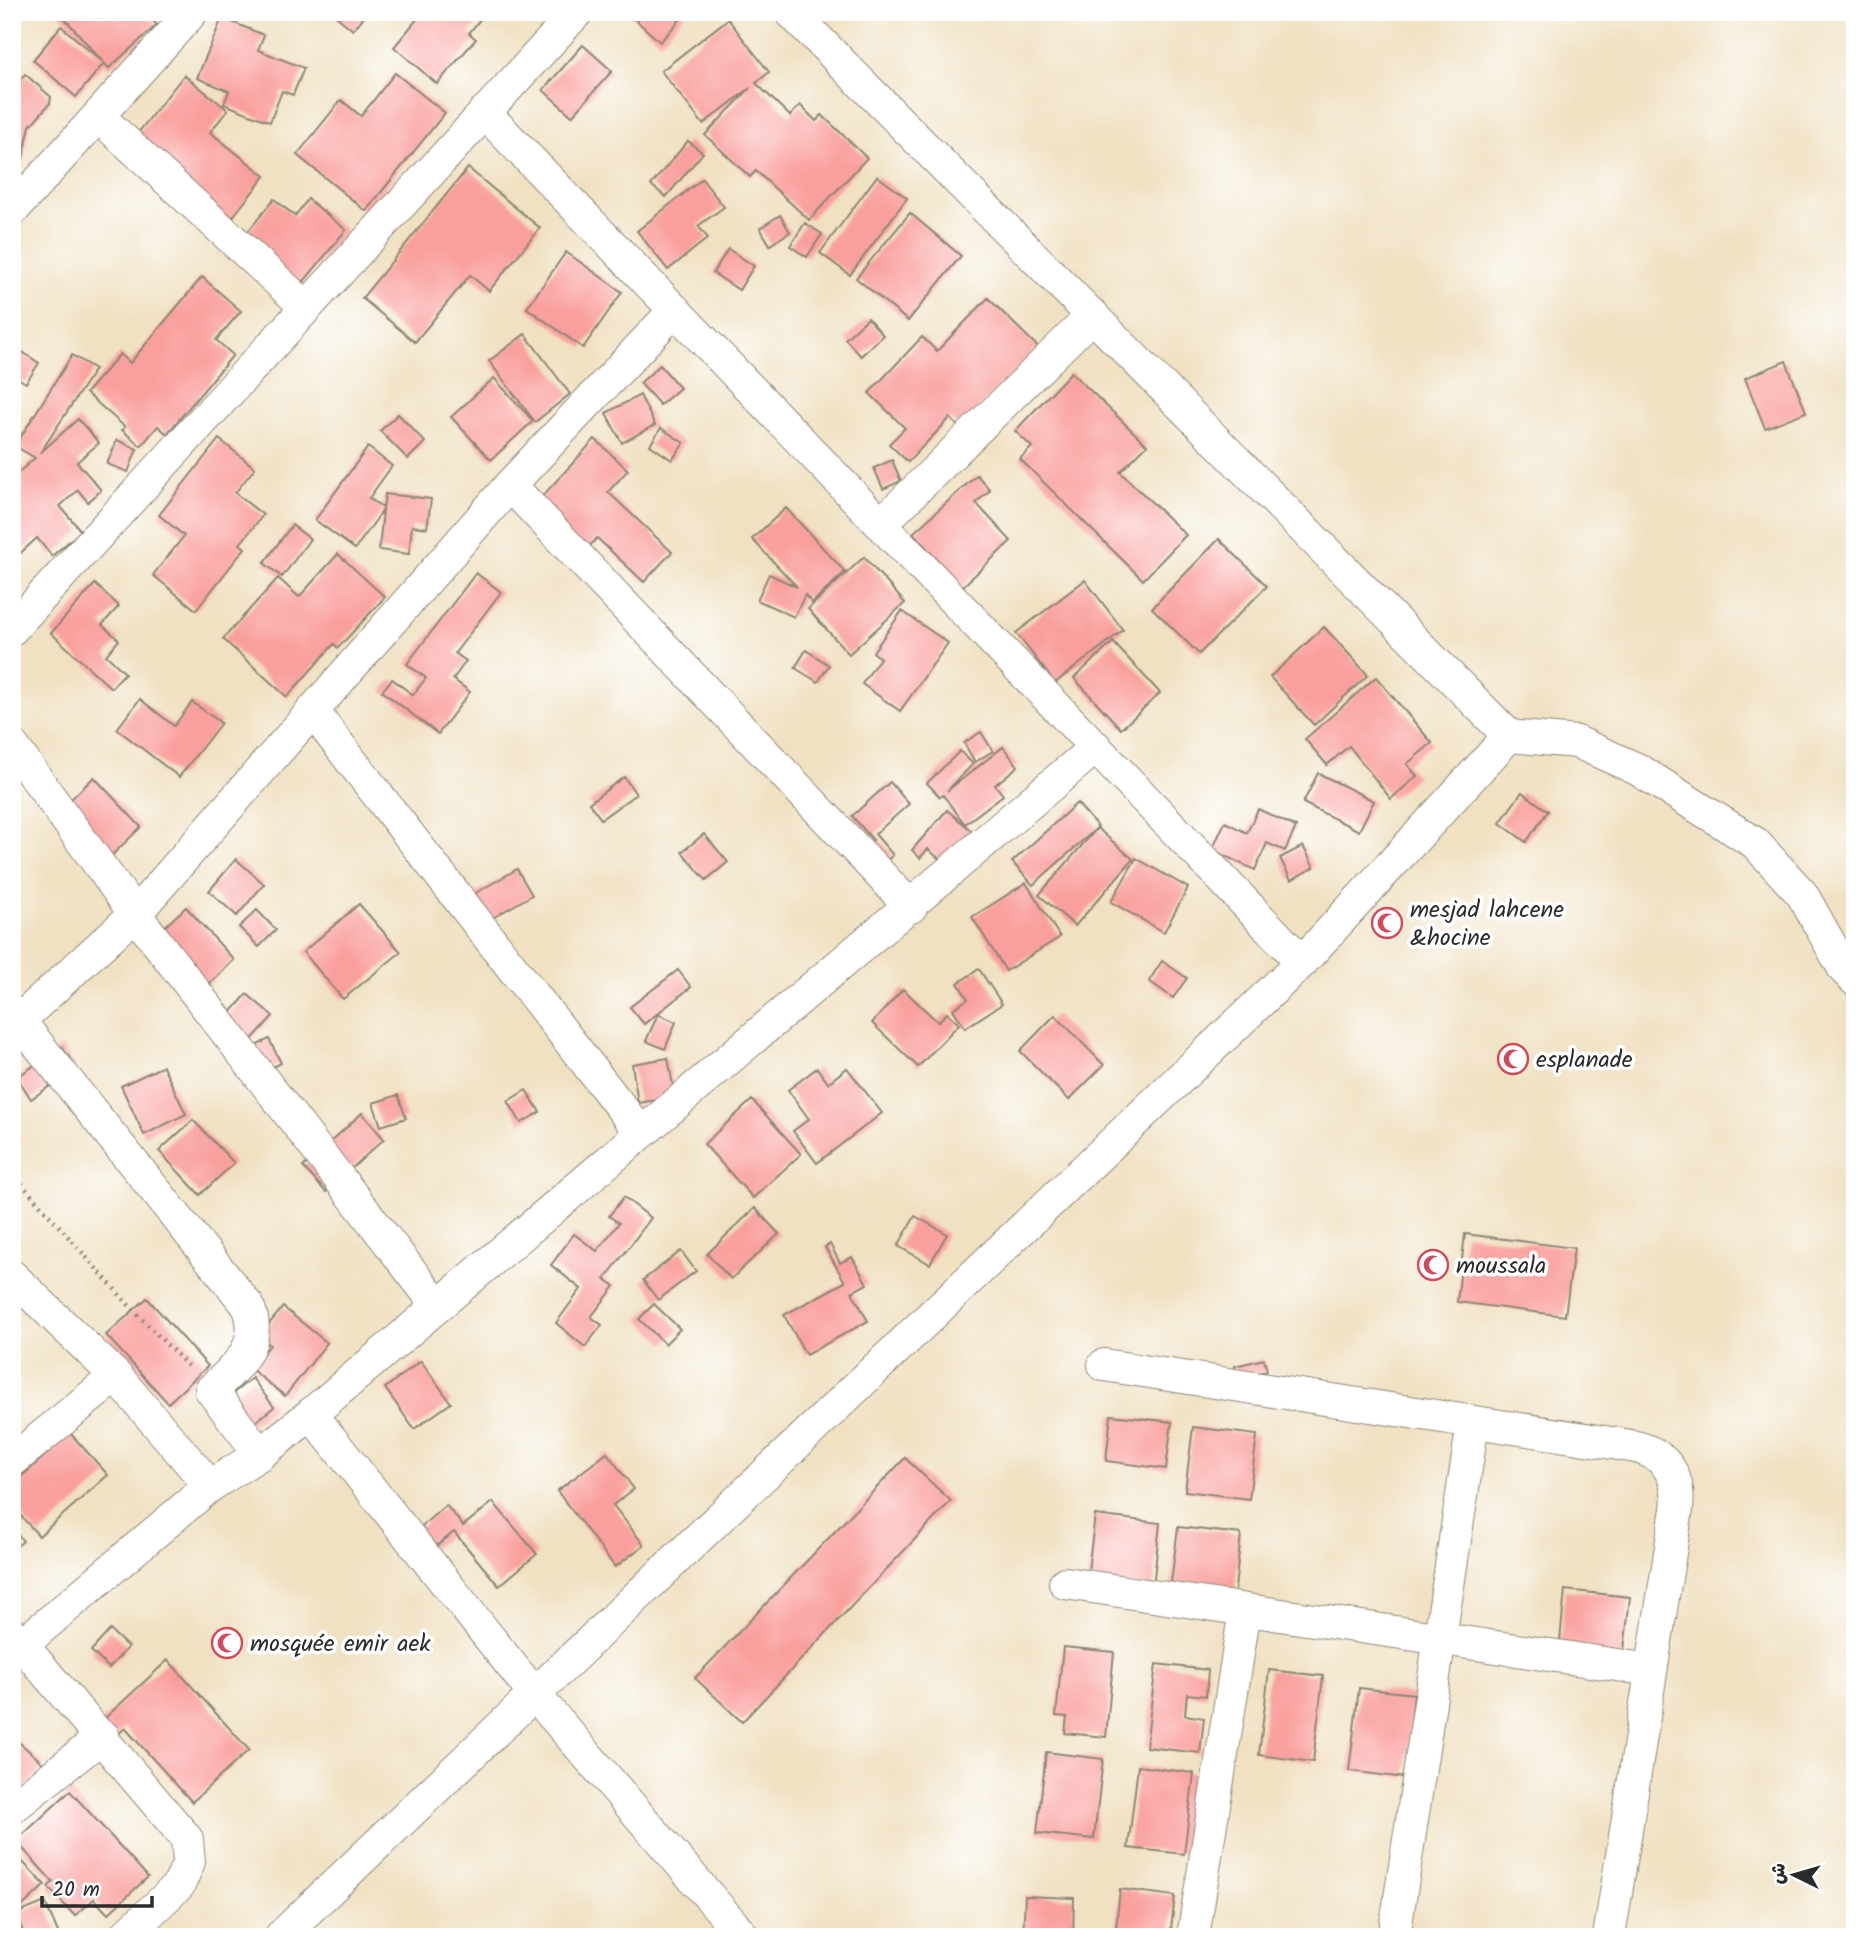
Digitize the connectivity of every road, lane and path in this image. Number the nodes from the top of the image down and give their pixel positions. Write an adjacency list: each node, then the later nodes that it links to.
1 (192, 12): 5 (street)
2 (577, 12): 4 (street)
3 (791, 12): 9 (street)
4 (484, 112): 7 (street); 8 (street)
5 (99, 117): 6 (street); 7 (street)
6 (12, 211)
7 (306, 307): 12 (street)
8 (675, 310): 10 (street); 11 (street)
9 (1093, 315): 11 (street); 14 (street)
10 (510, 485): 13 (street); 17 (street)
11 (881, 524): 16 (street)
12 (12, 629)
13 (314, 713): 18 (street); 22 (street)
14 (1509, 736): 19 (street); 20 (street)
15 (12, 745): 18 (street)
16 (1096, 747): 17 (street); 19 (street)
17 (911, 907): 22 (street)
18 (135, 914): 21 (street); 25 (street)
19 (1302, 962): 39 (street)
20 (1855, 980)
21 (15, 1020): 28 (street)
22 (641, 1133): 25 (street)
23 (12, 1173): 28 (path)
24 (12, 1276): 27 (street)
25 (437, 1305): 29 (street)
26 (1104, 1365): 30 (street)
27 (116, 1376): 32 (street); 33 (street)
28 (211, 1390): 31 (street)
29 (311, 1414): 31 (street); 39 (street)
30 (1472, 1423): 37 (street); 38 (street)
31 (260, 1454): 33 (street)
32 (12, 1461)
33 (211, 1486): 36 (street)
34 (1065, 1583): 35 (street)
35 (1245, 1610): 37 (street); 45 (street)
36 (18, 1638): 40 (street)
37 (1439, 1639): 38 (street); 46 (street)
38 (1651, 1670): 47 (street)
39 (535, 1695): 43 (street); 44 (street)
40 (103, 1736): 41 (street); 42 (street)
41 (12, 1808)
42 (124, 1937)
43 (280, 1937)
44 (744, 1937)
45 (1193, 1937)
46 (1394, 1937)
47 (1609, 1937)

